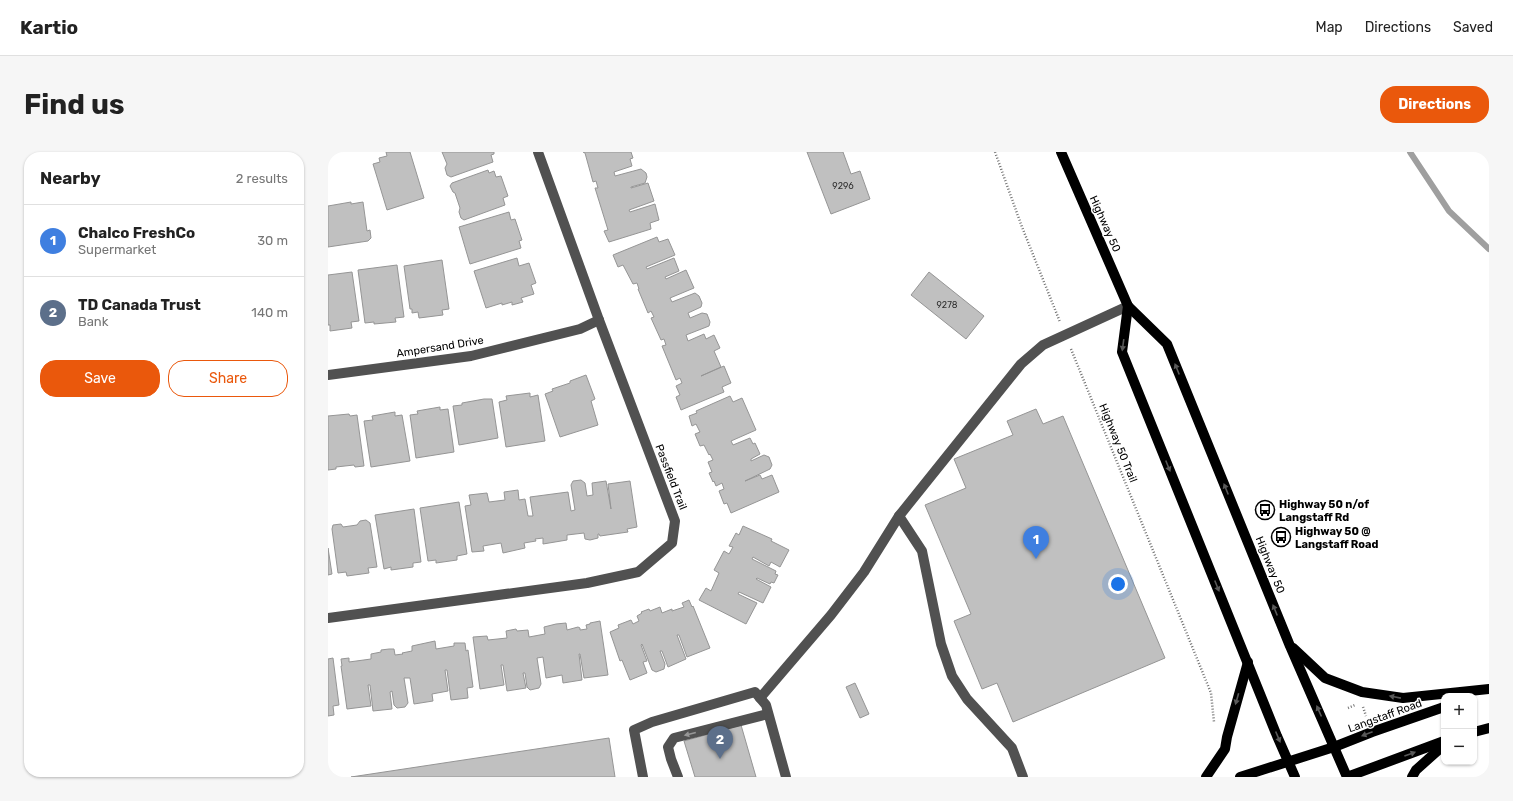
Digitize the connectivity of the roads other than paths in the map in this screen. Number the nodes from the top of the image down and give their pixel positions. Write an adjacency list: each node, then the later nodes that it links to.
1 (538, 152): 4 (street, Passfield Trail)
2 (1061, 152): 3 (main road, Highway 50)
3 (1128, 306): 6 (street); 8 (main road, Highway 50, one-way to 3); 9 (main road, one-way to 9)
4 (599, 320): 5 (street, Ampersand Drive); 7 (street, Passfield Trail)
5 (328, 375)
6 (899, 516): 12 (street); 24 (street)
7 (328, 618)
8 (1290, 646): 10 (main road, one-way to 8); 18 (main road, Highway 50, one-way to 8)
9 (1248, 662): 20 (main road, one-way to 20); 25 (main road, one-way to 25)
10 (1489, 690): 11 (main road)
11 (1477, 696)
12 (760, 698): 14 (street); 21 (street)
13 (1441, 708): 18 (main road, Langstaff Road, one-way to 18)
14 (768, 714): 22 (street, one-way to 22); 23 (street)
15 (1489, 728): 16 (main road)
16 (1477, 731)
17 (1441, 742): 28 (main road, one-way to 17)
18 (1334, 747): 20 (main road, Langstaff Road); 28 (main road, Highway 50)
19 (1441, 748): 29 (main road)
20 (1288, 761): 26 (main road, Langstaff Road); 27 (main road)
21 (643, 777)
22 (678, 777)
23 (786, 777)
24 (1023, 777)
25 (1206, 777)
26 (1240, 777)
27 (1295, 777)
28 (1347, 777)
29 (1412, 777)

